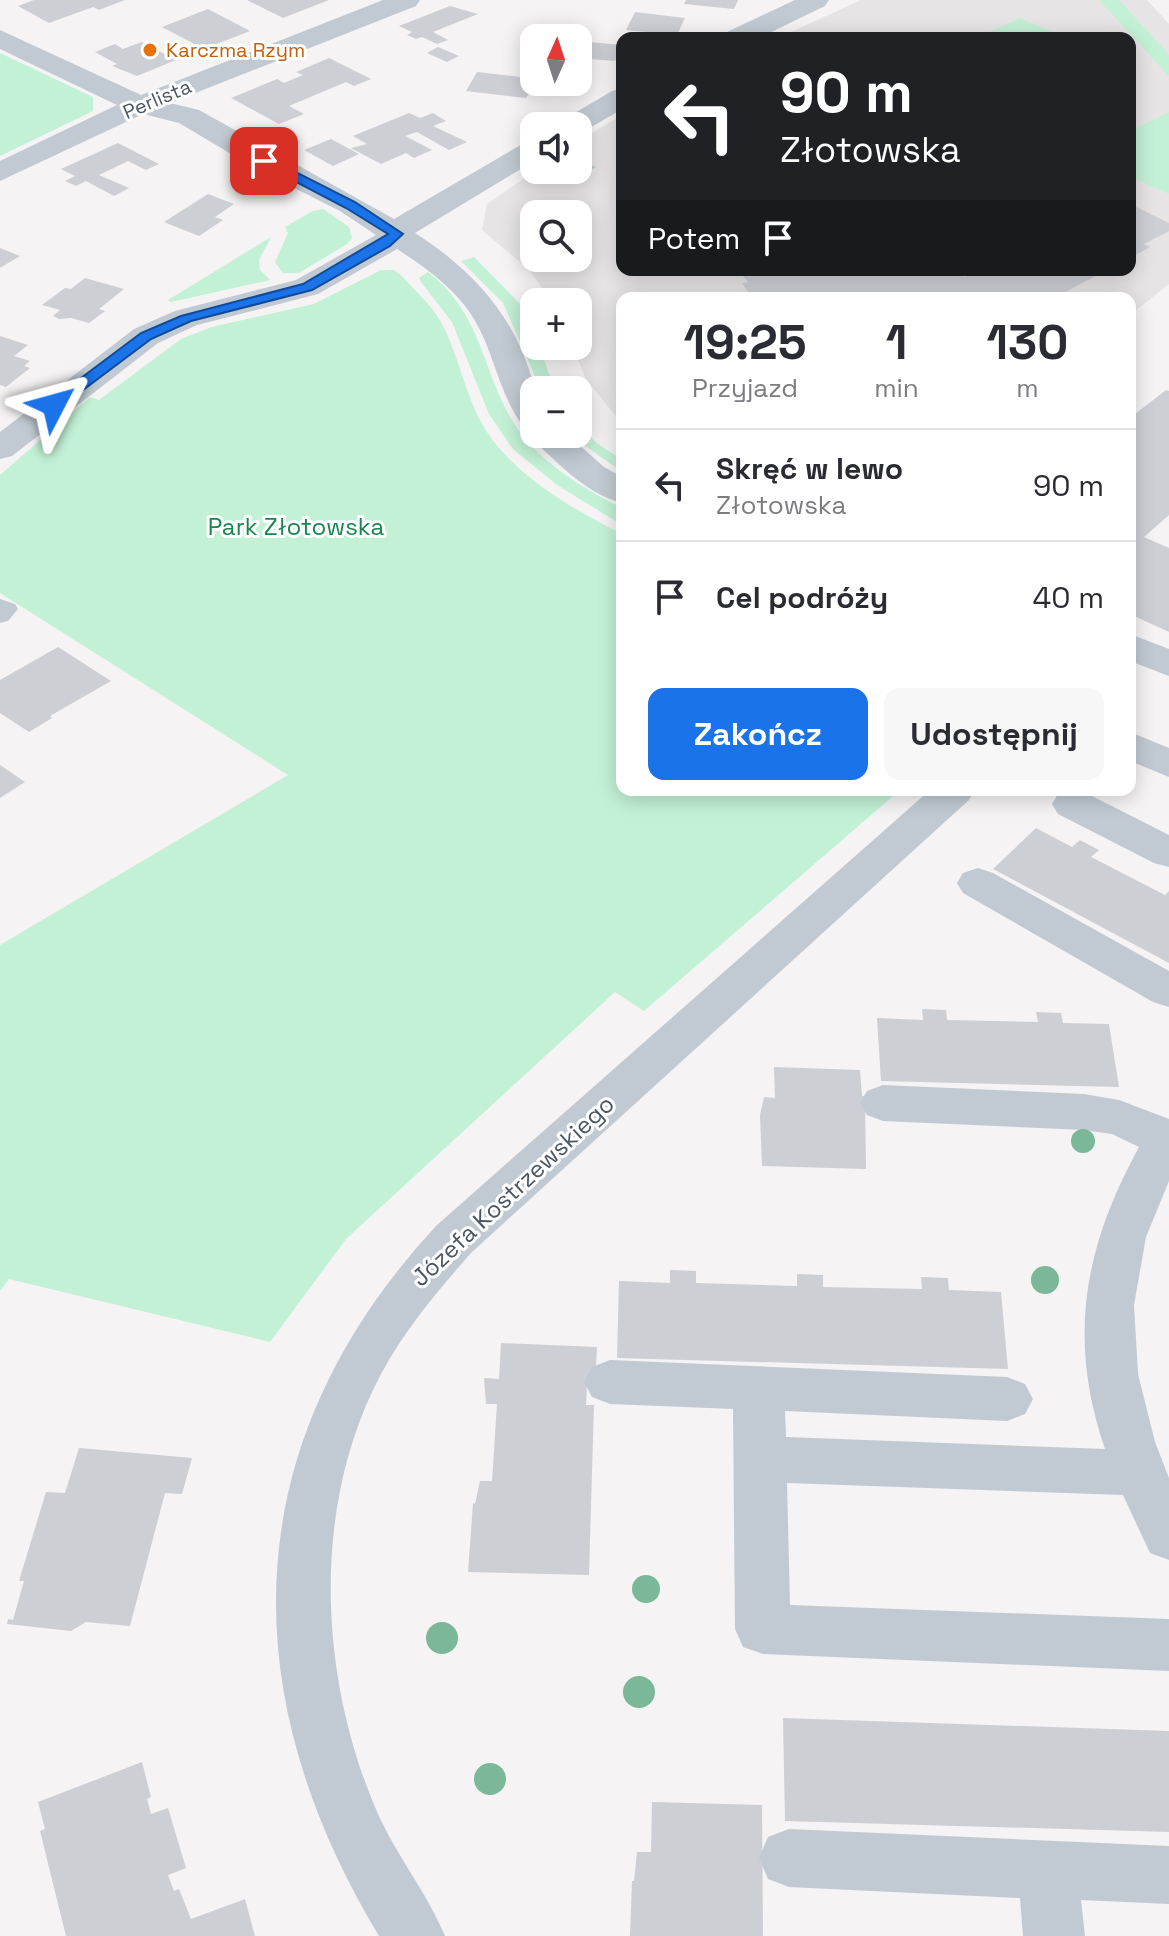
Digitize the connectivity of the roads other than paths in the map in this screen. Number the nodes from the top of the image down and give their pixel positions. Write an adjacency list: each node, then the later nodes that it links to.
1 (407, 0): 6 (street, Perlista)
2 (816, 0): 3 (street)
3 (749, 32)
4 (0, 38): 6 (street)
5 (616, 101): 7 (street)
6 (140, 105): 9 (street, Perlista); 10 (street)
7 (592, 115)
8 (520, 157): 10 (street)
9 (0, 172)
10 (396, 234): 11 (street); 13 (street)
11 (520, 394)
12 (562, 448): 14 (street)
13 (0, 449)
14 (616, 488)
15 (0, 606): 16 (lane)
16 (0, 616)
17 (1136, 649): 18 (street)
18 (1169, 664)
19 (1136, 748): 20 (street)
20 (1169, 764)
21 (948, 796): 40 (street, Józefa Kostrzewskiego)
22 (1073, 804): 23 (street)
23 (1169, 853)
24 (978, 883): 25 (street)
25 (1169, 991)
26 (883, 1103): 27 (street)
27 (1169, 1138): 34 (street)
28 (610, 1382): 29 (street)
29 (758, 1388): 30 (street); 32 (street)
30 (943, 1396): 31 (street); 33 (street)
31 (1007, 1399)
32 (760, 1459): 33 (street); 36 (street)
33 (951, 1466): 34 (street)
34 (1141, 1473): 35 (street)
35 (1169, 1536)
36 (1169, 1645)
37 (789, 1858): 38 (street)
38 (1048, 1870): 39 (street); 41 (street)
39 (1169, 1875)
40 (414, 1936)
41 (1054, 1936)

